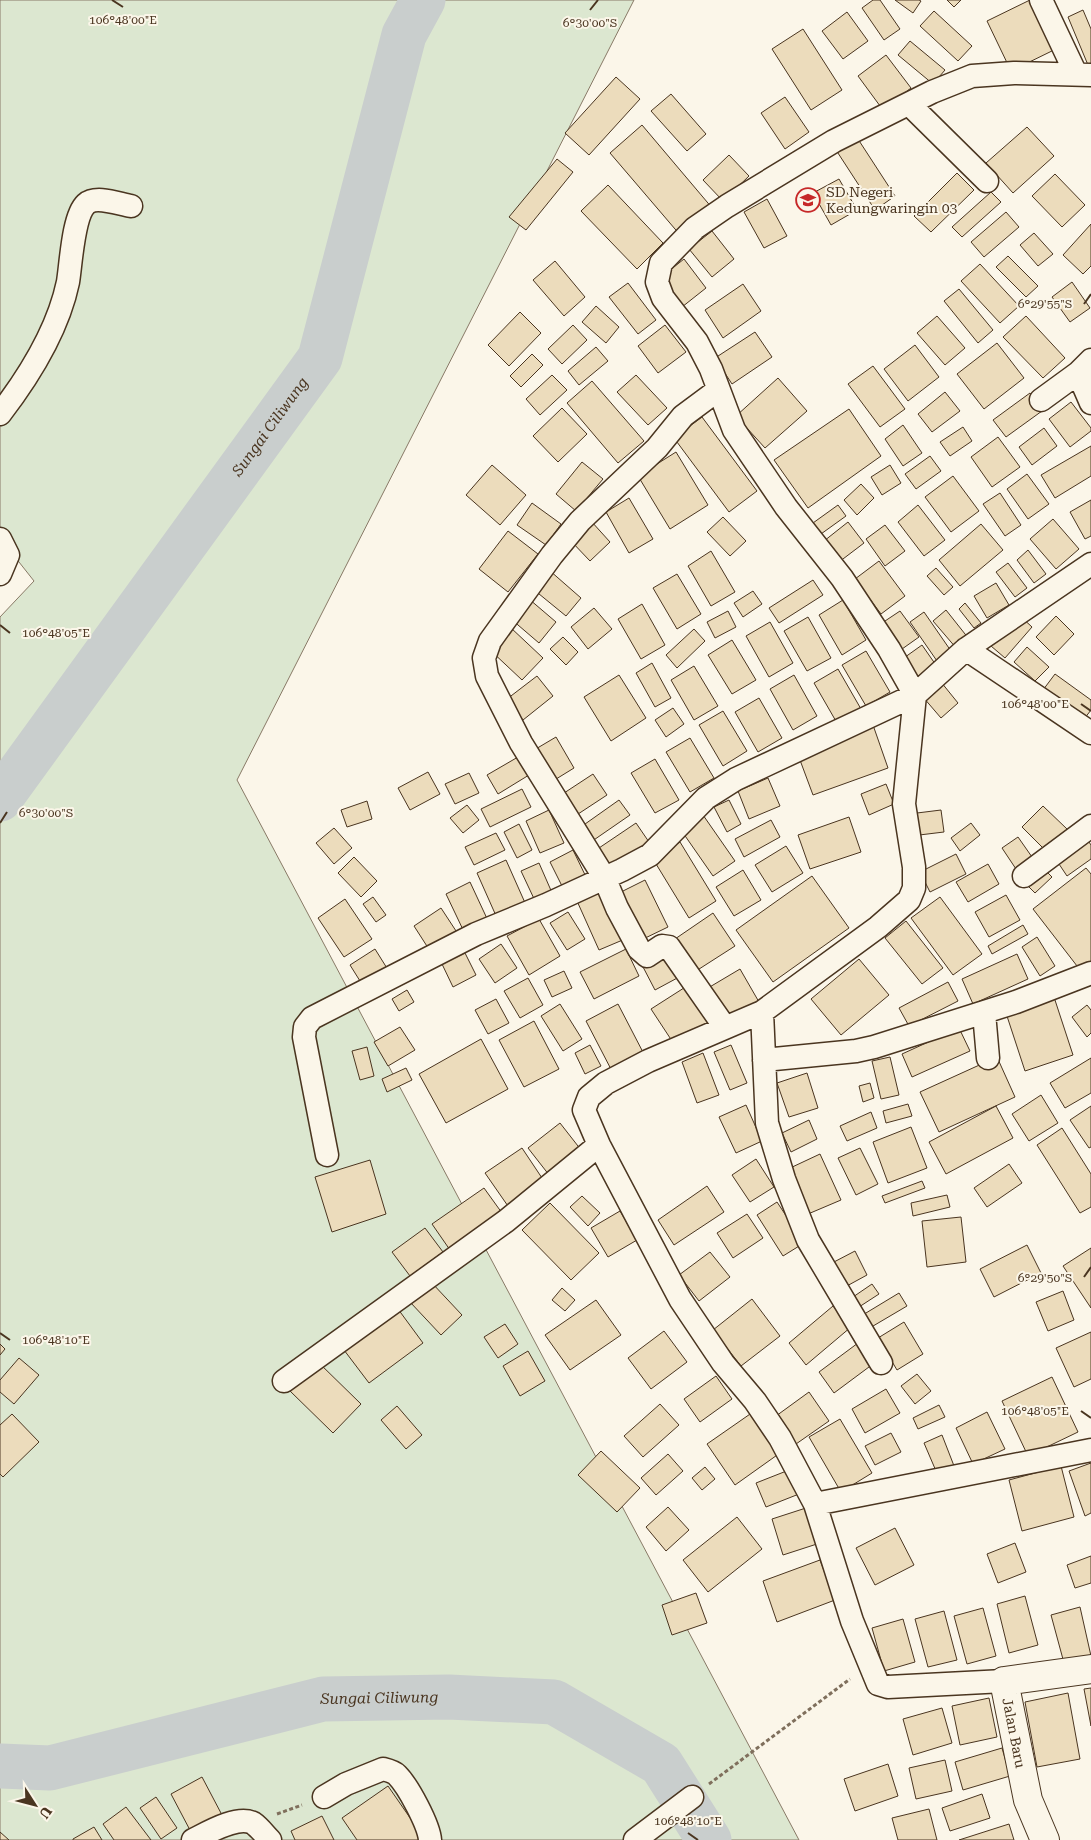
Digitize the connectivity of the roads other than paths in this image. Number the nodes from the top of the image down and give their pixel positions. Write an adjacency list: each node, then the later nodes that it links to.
1 (1041, 0): 2 (street)
2 (1083, 74): 3 (street)
3 (909, 104): 4 (street); 7 (street)
4 (987, 181)
5 (131, 206): 10 (street)
6 (1084, 367): 8 (street); 9 (street)
7 (718, 390): 15 (street); 19 (street)
8 (1041, 400)
9 (1091, 403)
10 (0, 414)
11 (0, 539): 13 (street)
12 (1091, 564): 14 (street)
13 (0, 574)
14 (966, 649): 15 (street); 16 (street)
15 (915, 695): 19 (street); 21 (street)
16 (1091, 733)
17 (1091, 826): 18 (street)
18 (1024, 876)
19 (604, 877): 23 (street); 27 (street)
20 (1091, 973): 22 (street)
21 (762, 1012): 23 (street); 25 (street)
22 (984, 1013): 24 (street); 25 (street)
23 (724, 1026): 26 (street)
24 (988, 1058)
25 (764, 1060): 28 (street)
26 (599, 1144): 29 (street); 31 (street)
27 (328, 1155)
28 (881, 1363)
29 (284, 1381)
30 (1091, 1450): 31 (street)
31 (815, 1504): 33 (street)
32 (1091, 1669): 33 (street, Jalan Baru)
33 (1004, 1681): 40 (street, Jalan Baru)
34 (324, 1797): 38 (street)
35 (692, 1797): 39 (street)
36 (193, 1840): 37 (street)
37 (270, 1840)
38 (430, 1840)
39 (635, 1840)
40 (1045, 1840)

